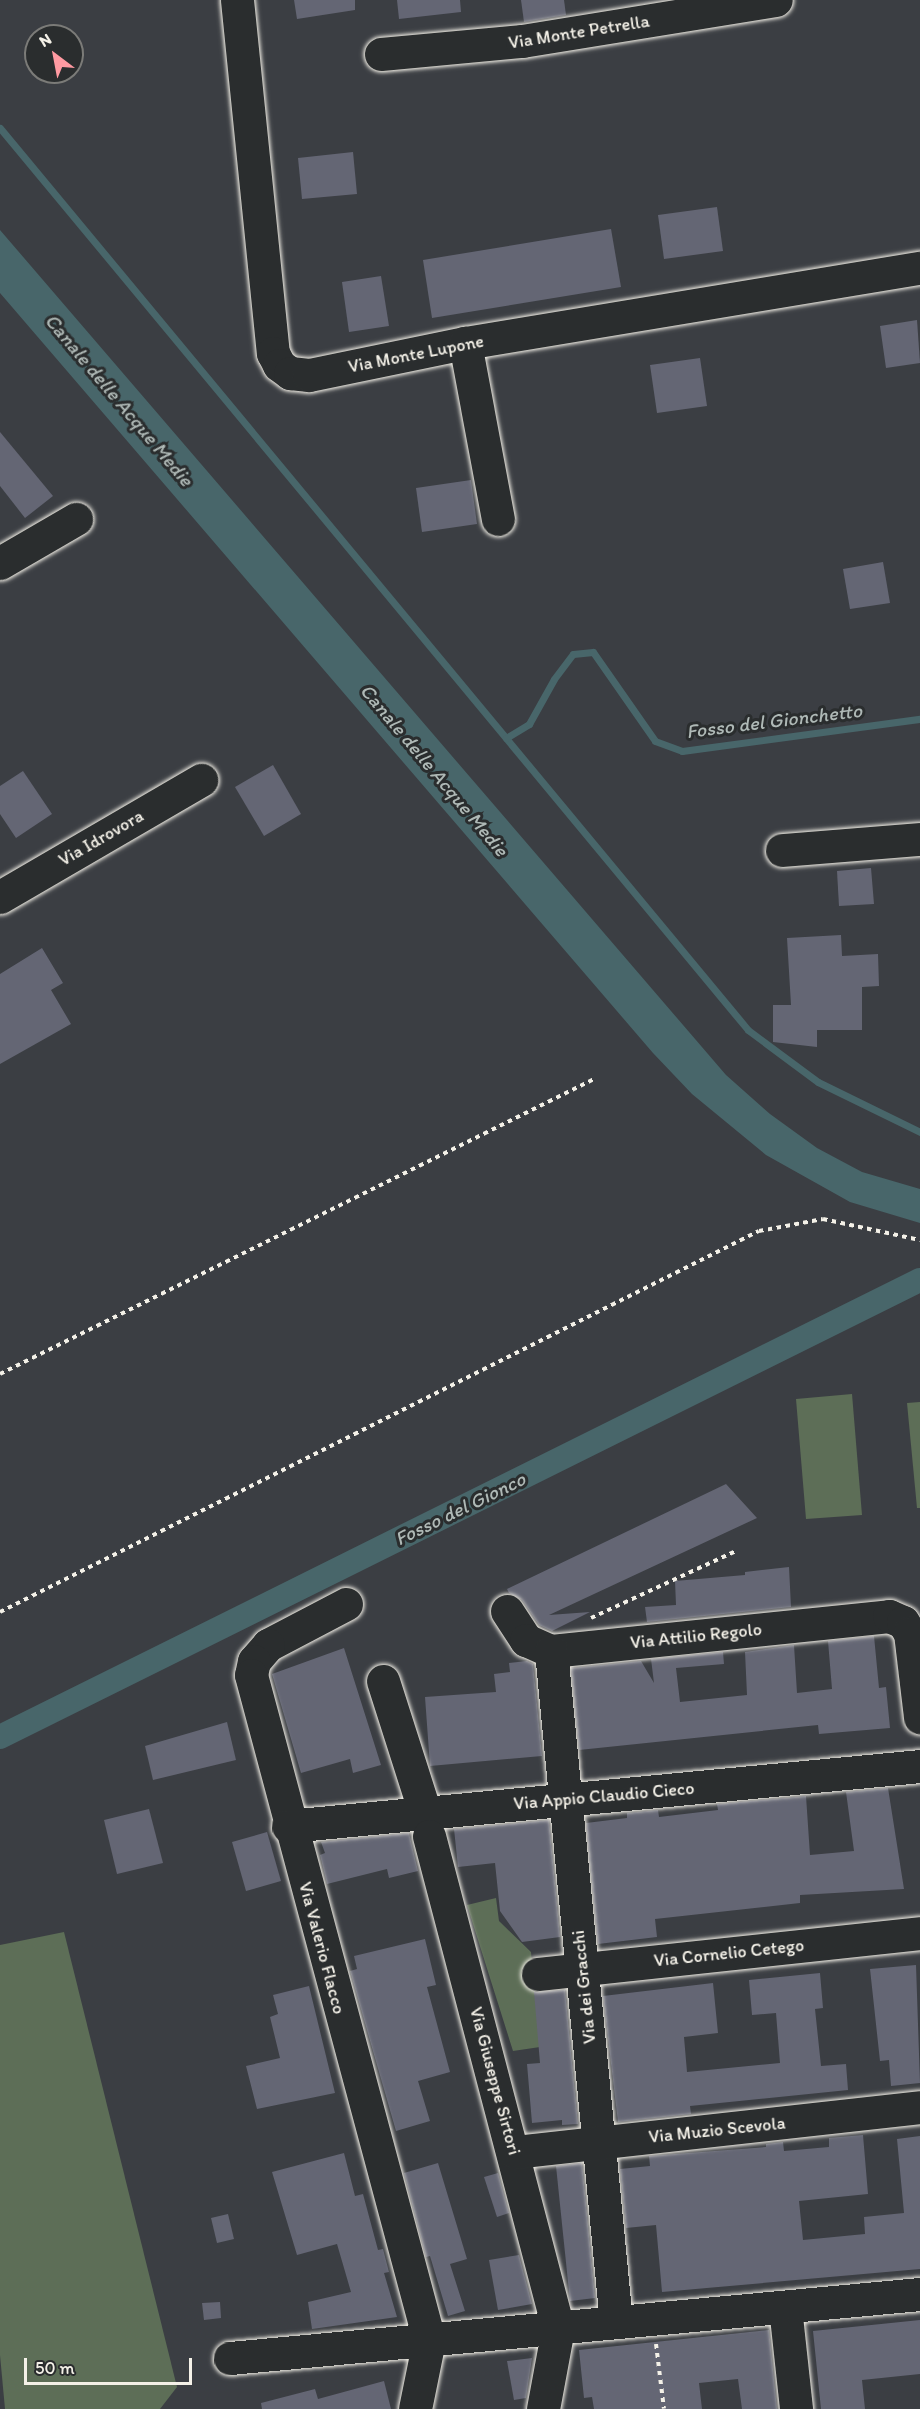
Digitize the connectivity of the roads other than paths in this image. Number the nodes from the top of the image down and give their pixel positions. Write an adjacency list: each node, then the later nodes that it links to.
1 (237, 0): 5 (street, Via Monte Lupone)
2 (776, 0): 3 (street, Via Monte Petrella)
3 (381, 54)
4 (920, 268): 5 (street, Via Monte Lupone)
5 (465, 343): 7 (street)
6 (75, 519): 8 (street)
7 (498, 519)
8 (0, 563)
9 (201, 780): 12 (street, Via Idrovora)
10 (920, 839): 11 (street)
11 (782, 850)
12 (0, 897)
13 (346, 1604): 21 (street, Via Valerio Flacco)
14 (507, 1611): 15 (street, Via Attilio Regolo)
15 (552, 1651): 17 (street, Via Attilio Regolo); 19 (street, Via dei Gracchi)
16 (383, 1681): 20 (street, Via Giuseppe Sirtori)
17 (920, 1717)
18 (920, 1766): 19 (street, Via Appio Claudio Cieco)
19 (566, 1800): 20 (street, Via Appio Claudio Cieco); 23 (street, Via dei Gracchi)
20 (427, 1824): 21 (street, Via Appio Claudio Cieco); 27 (street, Via Giuseppe Sirtori)
21 (288, 1826): 32 (street, Via Valerio Flacco)
22 (920, 1933): 23 (street, Via Cornelio Cetego)
23 (582, 1969): 24 (street, Via Cornelio Cetego); 26 (street, Via dei Gracchi)
24 (538, 1974)
25 (920, 2107): 26 (street, Via Muzio Scevola)
26 (599, 2143): 27 (street, Via Muzio Scevola); 30 (street, Via dei Gracchi)
27 (514, 2152): 31 (street, Via Giuseppe Sirtori)
28 (920, 2294): 29 (street)
29 (785, 2307): 30 (street); 36 (street)
30 (616, 2322): 31 (street)
31 (558, 2328): 32 (street); 35 (street)
32 (429, 2340): 33 (street); 34 (street)
33 (230, 2358)
34 (415, 2409)
35 (543, 2409)
36 (796, 2409)

